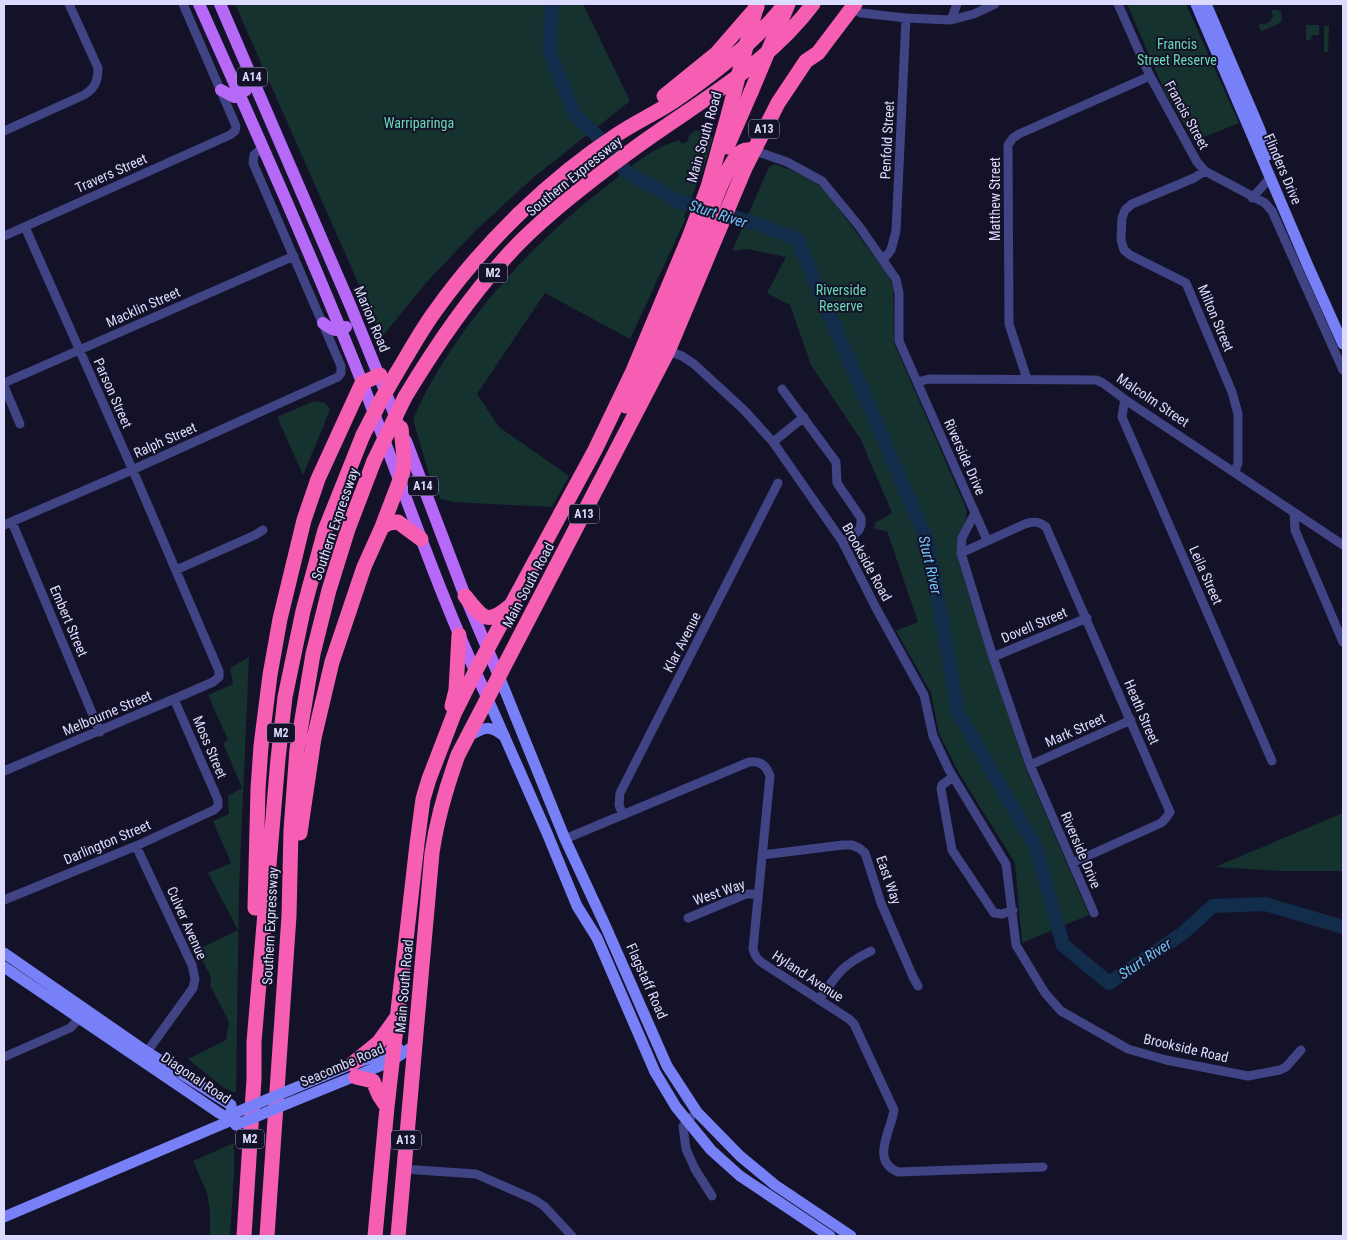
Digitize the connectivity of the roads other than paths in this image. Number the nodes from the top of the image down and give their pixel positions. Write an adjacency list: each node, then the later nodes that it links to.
1 (70, 4): 22 (street)
2 (183, 4): 20 (street)
3 (199, 4): 21 (main road, A14)
4 (220, 4): 18 (main road, Marion Road / A14)
5 (757, 4): 23 (highway); 29 (highway, Main South Road / A13, bridge)
6 (786, 4): 23 (highway, Southern Expressway / M2); 29 (highway, bridge)
7 (812, 4): 17 (highway, Southern Expressway / M2)
8 (823, 4): 17 (highway)
9 (957, 4): 16 (street)
10 (995, 4): 16 (street)
11 (1118, 4): 19 (street, Francis Street)
12 (1196, 4): 28 (main road, Flinders Drive)
13 (1206, 4): 39 (main road, Flinders Drive)
14 (850, 5): 15 (street); 26 (highway, Main South Road / A13)
15 (906, 18): 16 (street); 35 (street, Penfold Street)
16 (950, 20)
17 (786, 37): 106 (highway, Southern Expressway / M2, bridge)
18 (245, 61): 21 (main road); 25 (main road, Marion Road / A14)
19 (1150, 76): 27 (street, Francis Street); 46 (street, Matthew Street)
20 (221, 90): 21 (main road); 31 (street, Travers Street)
21 (240, 95): 24 (main road, A14)
22 (4, 132)
23 (618, 133): 115 (highway, Southern Expressway / M2, bridge)
24 (263, 147): 25 (main road); 34 (street); 40 (main road, A14)
25 (283, 150): 36 (main road, Marion Road / A14)
26 (753, 150): 29 (highway, Main South Road / A13); 35 (street, Riverside Drive)
27 (1205, 171): 30 (street, Francis Street); 59 (street, Milton Street)
28 (1271, 177): 30 (street); 41 (main road, Flinders Drive)
29 (719, 195): 33 (highway, Main South Road / A13); 33 (highway, Main South Road / A13)
30 (1252, 198): 44 (street, Francis Street)
31 (25, 227): 32 (street, Travers Street); 43 (street, Parson Street)
32 (4, 236)
33 (701, 241): 38 (highway, Main South Road / A13); 42 (highway); 42 (highway, Main South Road / A13)
34 (294, 256): 37 (street); 43 (street, Macklin Street)
35 (883, 260): 47 (street, Riverside Drive)
36 (351, 307): 40 (main road); 45 (main road, Marion Road / A14)
37 (323, 323): 40 (main road); 58 (street, Ralph Street)
38 (654, 325): 42 (highway); 57 (highway, Main South Road / A13)
39 (1343, 328)
40 (341, 330): 49 (main road, A14)
41 (1343, 344)
42 (664, 347): 56 (street, Brookside Road); 57 (highway); 81 (highway, Main South Road / A13)
43 (79, 350): 48 (street, Macklin Street); 58 (street, Parson Street)
44 (1343, 370)
45 (380, 376): 49 (highway); 55 (main road, Marion Road / A14)
46 (1027, 379): 47 (street, Malcolm Street); 52 (street, Malcolm Street)
47 (917, 382): 62 (street, Riverside Drive)
48 (4, 383)
49 (362, 383): 60 (main road, A14); 115 (highway)
50 (4, 386): 54 (street)
51 (782, 388): 53 (street)
52 (1127, 401): 59 (street, Malcolm Street); 90 (street, Leila Street)
53 (804, 416): 56 (street); 69 (street)
54 (20, 424)
55 (401, 428): 60 (highway); 73 (main road, Marion Road / A14)
56 (772, 442): 69 (street, Brookside Road)
57 (595, 450): 74 (highway, Main South Road / A13)
58 (132, 470): 64 (street, Ralph Street); 72 (street, Parson Street)
59 (1235, 471): 63 (street, Malcolm Street)
60 (400, 482): 65 (highway, M2); 67 (main road, A14)
61 (778, 483): 95 (street, Klar Avenue)
62 (974, 513): 68 (street); 71 (street, Riverside Drive)
63 (1294, 513): 70 (street, Malcolm Street); 77 (street)
64 (8, 524): 87 (street, Embert Street)
65 (382, 527): 67 (highway); 106 (highway, M2)
66 (263, 530): 72 (street)
67 (421, 539): 76 (main road, A14)
68 (987, 540): 71 (street); 75 (street, Heath Street)
69 (842, 541): 93 (street, Brookside Road)
70 (1343, 545)
71 (961, 553): 79 (street, Riverside Drive)
72 (176, 570): 82 (street, Parson Street)
73 (465, 596): 74 (highway); 78 (main road, Marion Road / A14)
74 (512, 605): 78 (highway, Main South Road / A13)
75 (1087, 618): 79 (street, Dovell Street); 85 (street, Heath Street)
76 (460, 635): 80 (main road, A14); 86 (highway, A13)
77 (1343, 642)
78 (488, 649): 80 (highway, Main South Road / A13); 81 (main road, A14)
79 (993, 657): 91 (street, Riverside Drive)
80 (475, 672): 83 (main road); 86 (highway, Main South Road / A13)
81 (499, 676): 83 (highway, Main South Road / A13); 97 (main road, Flagstaff Road)
82 (219, 677): 84 (street, Melbourne Street)
83 (487, 697): 88 (main road, Flagstaff Road); 89 (highway, Main South Road / A13)
84 (174, 700): 87 (street, Melbourne Street); 94 (street, Moss Street)
85 (1131, 720): 91 (street, Mark Street); 101 (street, Heath Street)
86 (450, 725): 114 (highway, Main South Road / A13)
87 (100, 732): 92 (street, Melbourne Street)
88 (505, 737): 89 (main road); 96 (main road, Flagstaff Road)
89 (467, 738): 116 (highway, Main South Road / A13)
90 (1272, 761)
91 (1030, 765): 101 (street, Riverside Drive)
92 (4, 771)
93 (953, 777): 104 (street, Brookside Road); 104 (street)
94 (218, 806): 98 (street, Darlington Street)
95 (623, 815): 97 (street, Hyland Avenue); 99 (street, Hyland Avenue)
96 (547, 833): 97 (main road); 100 (main road, Flagstaff Road)
97 (565, 839): 100 (main road); 123 (main road, Flagstaff Road)
98 (136, 846): 103 (street, Darlington Street); 119 (street, Culver Avenue)
99 (762, 855): 102 (street, Hyland Avenue); 111 (street, East Way)
100 (557, 857): 125 (main road, Flagstaff Road)
101 (1072, 863): 105 (street, Riverside Drive)
102 (758, 894): 107 (street, West Way); 112 (street, Hyland Avenue)
103 (4, 900)
104 (1013, 910): 117 (street, Brookside Road)
105 (1094, 913)
106 (289, 916): 131 (highway, Southern Expressway / M2)
107 (688, 918)
108 (871, 951): 112 (street)
109 (4, 953): 113 (main road, Diagonal Road)
110 (4, 967): 113 (main road, Diagonal Road)
111 (918, 986)
112 (819, 1000): 126 (street, Hyland Avenue)
113 (83, 1015): 119 (main road, Diagonal Road); 120 (street)
114 (398, 1016): 118 (highway, Main South Road / A13); 121 (highway, A13)
115 (254, 1042): 130 (highway, Southern Expressway / M2)
116 (416, 1044): 118 (main road, Seacombe Road); 127 (highway, Main South Road / A13)
117 (1300, 1050)
118 (394, 1055): 121 (main road, Seacombe Road); 122 (highway, Main South Road / A13)
119 (144, 1056): 124 (main road, Diagonal Road)
120 (4, 1057)
121 (354, 1070): 122 (highway); 124 (main road, Seacombe Road, bridge); 124 (main road, Seacombe Road, bridge)
122 (387, 1107): 132 (highway, Main South Road / A13)
123 (697, 1112): 125 (street); 136 (main road, Flagstaff Road)
124 (235, 1119): 129 (main road, Seacombe Road)
125 (687, 1120): 128 (street); 135 (main road, Flagstaff Road)
126 (1044, 1167)
127 (403, 1169): 133 (highway, Main South Road / A13); 134 (street)
128 (712, 1196)
129 (4, 1217)
130 (244, 1236)
131 (267, 1236)
132 (375, 1236)
133 (398, 1236)
134 (572, 1236)
135 (830, 1236)
136 (851, 1236)

